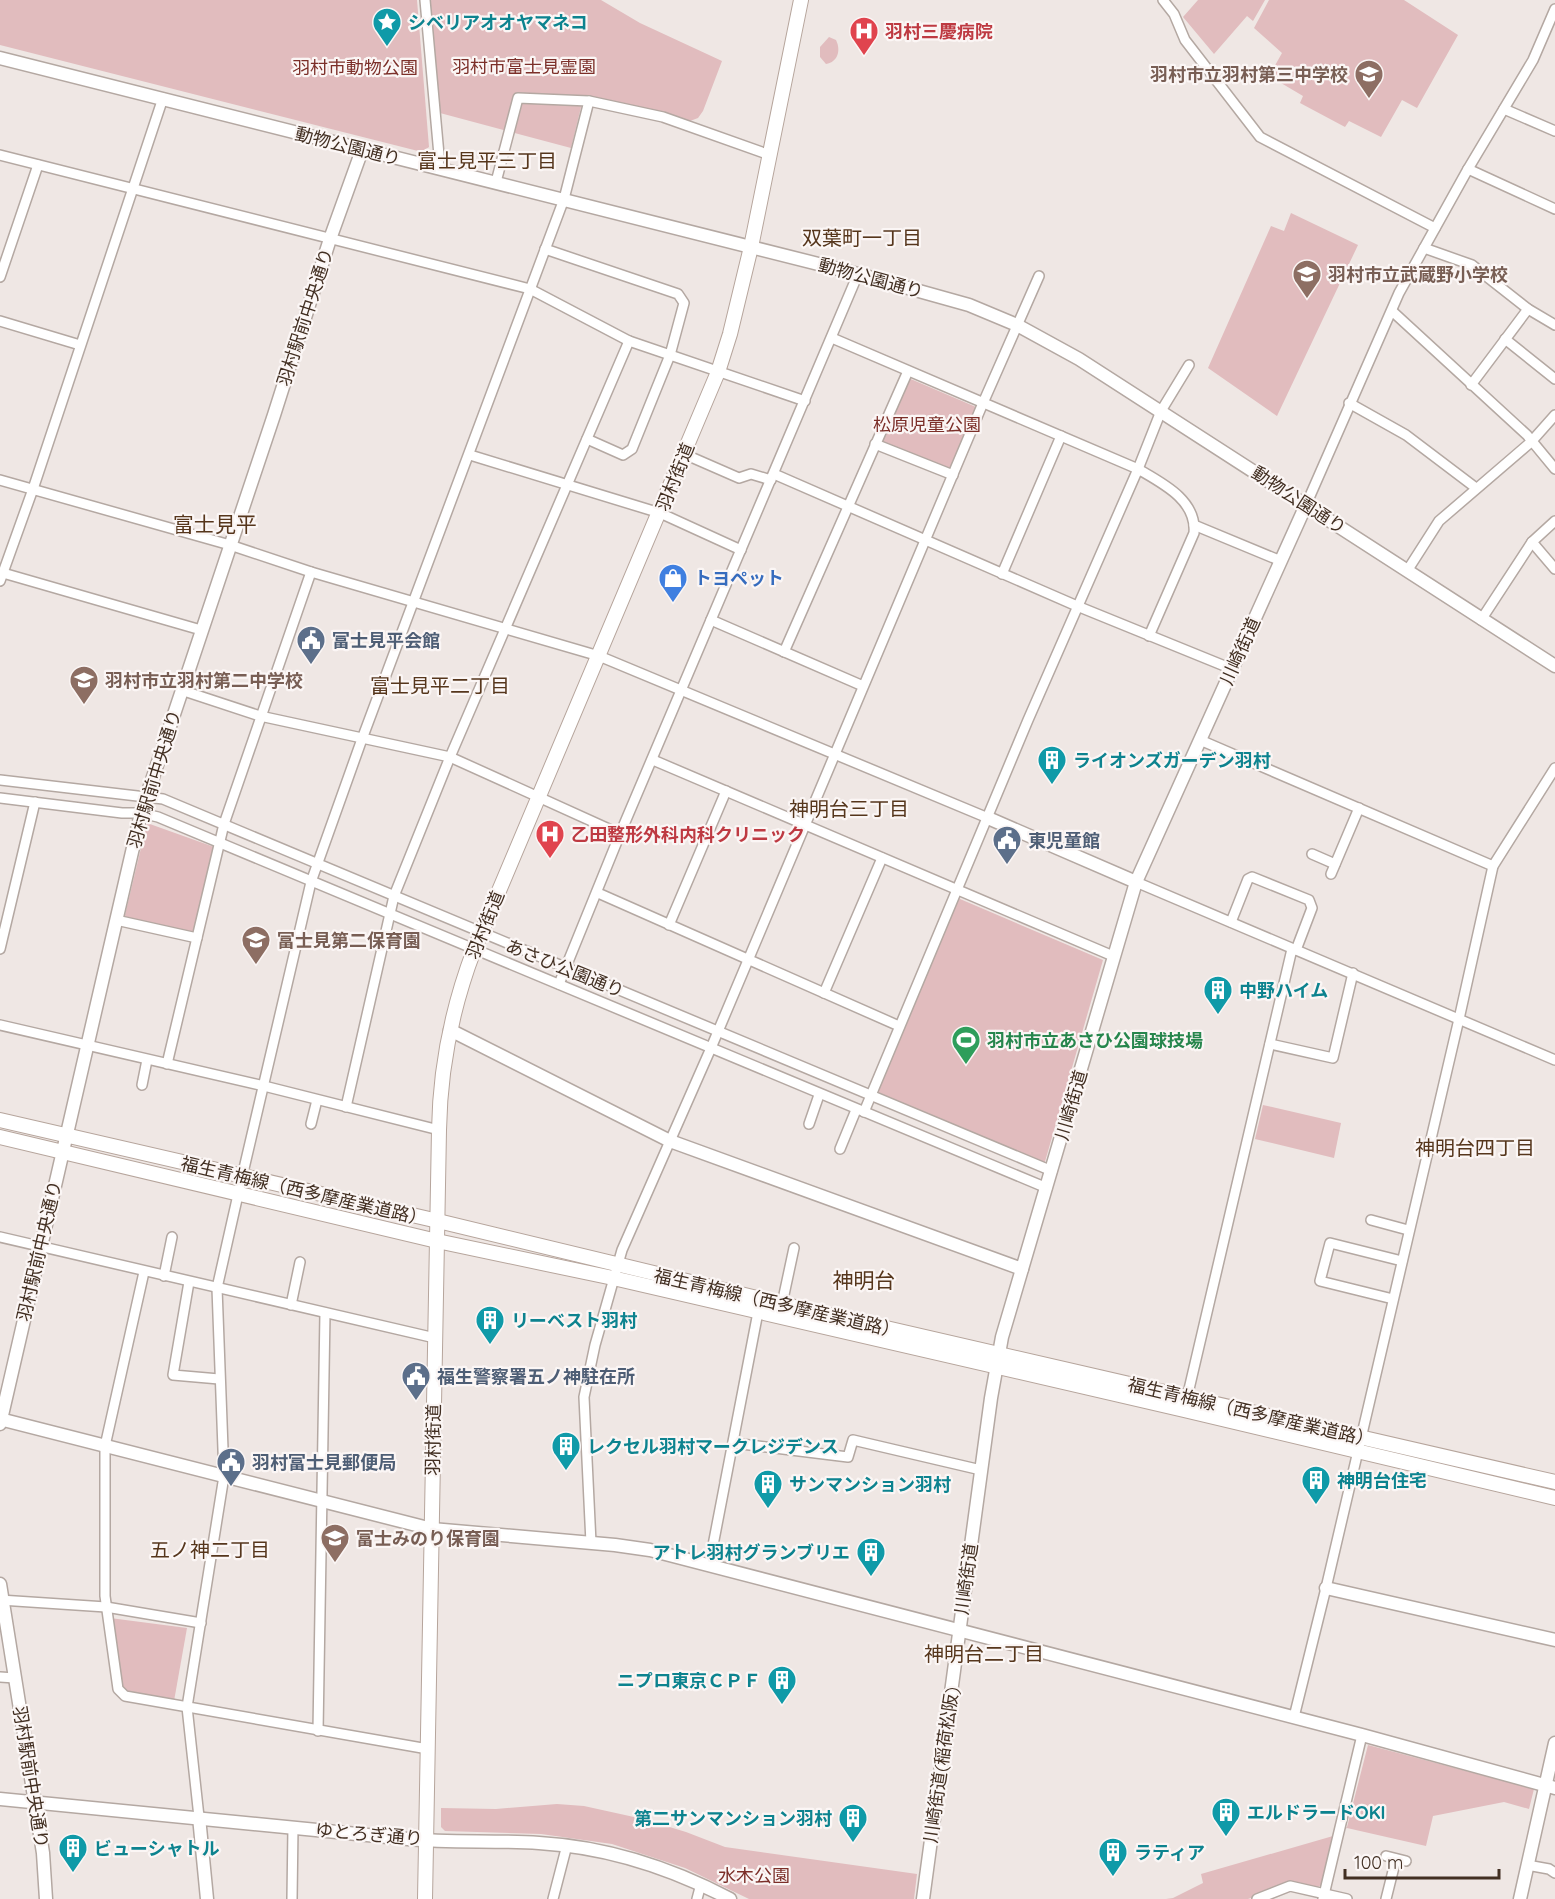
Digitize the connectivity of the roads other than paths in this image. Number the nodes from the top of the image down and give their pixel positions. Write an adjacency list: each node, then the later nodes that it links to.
1 (425, 0): 15 (street)
2 (801, 0): 13 (main road, 羽村街道)
3 (1163, 0): 21 (street)
4 (1555, 9): 5 (street)
5 (1551, 33): 9 (street)
6 (0, 58): 7 (street, 動物公園通り)
7 (163, 98): 11 (street, 動物公園通り); 18 (street)
8 (589, 101): 13 (street); 17 (street); 19 (street)
9 (1504, 109): 10 (street); 16 (street)
10 (1555, 131)
11 (362, 150): 15 (street, 動物公園通り); 22 (street, 羽村駅前中央通り)
12 (0, 155): 14 (street)
13 (770, 155): 23 (main road, 羽村街道)
14 (38, 165): 18 (street); 28 (street)
15 (438, 169): 17 (street, 動物公園通り)
16 (1468, 169): 20 (street); 21 (street)
17 (496, 182): 19 (street, 動物公園通り)
18 (133, 188): 22 (street); 38 (street)
19 (564, 199): 23 (street, 動物公園通り); 25 (street)
20 (1555, 209)
21 (1435, 228): 24 (street)
22 (330, 239): 29 (street); 71 (street, 羽村駅前中央通り)
23 (751, 247): 26 (street, 動物公園通り); 42 (main road, 羽村街道)
24 (1424, 248): 30 (street); 31 (street)
25 (545, 249): 29 (street); 39 (street)
26 (858, 274): 33 (street, 動物公園通り); 35 (street)
27 (1039, 276): 33 (street)
28 (0, 277)
29 (530, 289): 37 (street); 55 (street)
30 (1528, 309): 34 (street); 36 (street)
31 (1392, 311): 44 (street); 47 (street)
32 (0, 321): 38 (street)
33 (1017, 325): 46 (street); 48 (street, 動物公園通り)
34 (1555, 325)
35 (832, 338): 41 (street); 45 (street)
36 (1505, 339): 43 (street); 44 (street)
37 (629, 341): 39 (street); 51 (street)
38 (80, 345): 63 (street)
39 (670, 355): 42 (street); 51 (street)
40 (1189, 365): 48 (street)
41 (908, 370): 46 (street); 53 (street)
42 (718, 372): 45 (street); 54 (main road, 羽村街道)
43 (1555, 379)
44 (1471, 385): 52 (street)
45 (805, 401): 59 (street)
46 (983, 403): 50 (street); 58 (street)
47 (1349, 403): 62 (street); 64 (street)
48 (1161, 411): 56 (street); 64 (street, 動物公園通り)
49 (1555, 415): 52 (street)
50 (1061, 436): 56 (street); 77 (street)
51 (587, 440): 61 (street)
52 (1531, 442): 57 (street); 62 (street)
53 (875, 444): 58 (street); 65 (street)
54 (684, 454): 59 (street); 66 (main road, 羽村街道)
55 (470, 455): 61 (street); 79 (street)
56 (1138, 469): 68 (street); 80 (street)
57 (1555, 469)
58 (953, 475): 69 (street)
59 (772, 477): 65 (street); 72 (street)
60 (0, 480): 63 (street)
61 (568, 485): 66 (street); 83 (street)
62 (1476, 488): 75 (street)
63 (33, 489): 71 (street); 78 (street)
64 (1306, 505): 73 (street, 川崎街道); 75 (street, 動物公園通り)
65 (848, 506): 69 (street); 86 (street)
66 (660, 513): 72 (street); 87 (main road, 羽村街道)
67 (1555, 521): 70 (street)
68 (1194, 525): 73 (street); 85 (street)
69 (925, 540): 77 (street); 90 (street)
70 (1532, 542): 74 (street); 82 (street)
71 (230, 545): 76 (street); 84 (street, 羽村駅前中央通り)
72 (741, 550): 81 (street)
73 (1281, 561): 89 (street, 川崎街道)
74 (1555, 569)
75 (1407, 571): 82 (street, 動物公園通り)
76 (311, 572): 79 (street); 93 (street)
77 (1002, 574): 80 (street)
78 (1, 577): 84 (street)
79 (413, 602): 83 (street); 94 (street)
80 (1077, 606): 85 (street); 108 (street)
81 (711, 620): 86 (street); 92 (street)
82 (1481, 620): 88 (street, 動物公園通り)
83 (507, 628): 87 (street); 97 (street)
84 (201, 630): 91 (street, 羽村駅前中央通り)
85 (1149, 636): 89 (street)
86 (784, 652): 90 (street)
87 (598, 656): 92 (street); 104 (main road, 羽村街道)
88 (1555, 666)
89 (1232, 669): 95 (street, 川崎街道)
90 (863, 686): 96 (street)
91 (181, 690): 93 (street); 102 (street, 羽村駅前中央通り)
92 (681, 691): 96 (street); 98 (street)
93 (260, 716): 94 (street); 109 (street)
94 (362, 739): 97 (street); 115 (street)
95 (1200, 740): 106 (street); 120 (street, 川崎街道)
96 (835, 755): 108 (street); 110 (street)
97 (450, 757): 104 (street); 123 (street)
98 (653, 760): 101 (street); 111 (street)
99 (1555, 768): 117 (street)
100 (0, 780): 102 (street, あさひ公園通り)
101 (726, 791): 110 (street); 127 (street)
102 (147, 796): 107 (street, 羽村駅前中央通り); 109 (street, あさひ公園通り)
103 (0, 798): 105 (street, あさひ公園通り)
104 (537, 798): 111 (street); 128 (main road, 羽村街道)
105 (34, 802): 107 (street, あさひ公園通り); 130 (street)
106 (1359, 808): 116 (street); 117 (street)
107 (141, 813): 112 (street, あさひ公園通り); 125 (street, 羽村駅前中央通り)
108 (988, 818): 120 (street); 121 (street)
109 (224, 824): 112 (street); 115 (street, あさひ公園通り)
110 (805, 825): 114 (street); 134 (street)
111 (620, 834): 122 (street)
112 (220, 843): 119 (street, あさひ公園通り); 129 (street)
113 (1312, 854): 116 (street)
114 (882, 858): 121 (street); 138 (street)
115 (317, 864): 119 (street); 123 (street, あさひ公園通り)
116 (1335, 864): 118 (street)
117 (1493, 866): 139 (street)
118 (1331, 874)
119 (311, 882): 124 (street, あさひ公園通り); 151 (street)
120 (1136, 882): 126 (street); 133 (street, 川崎街道)
121 (957, 889): 133 (street); 141 (street)
122 (598, 893): 127 (street); 135 (street)
123 (394, 896): 124 (street); 128 (street, あさひ公園通り)
124 (388, 914): 132 (street, あさひ公園通り); 155 (street)
125 (116, 920): 129 (street); 145 (street, 羽村駅前中央通り)
126 (1231, 922): 131 (street); 131 (street)
127 (669, 925): 134 (street)
128 (481, 933): 132 (main road, 羽村街道); 135 (street, あさひ公園通り)
129 (197, 938): 149 (street)
130 (0, 949)
131 (1294, 949): 136 (street); 144 (street)
132 (474, 950): 137 (street, あさひ公園通り); 142 (main road, 羽村街道)
133 (1113, 956): 166 (street, 川崎街道)
134 (748, 959): 138 (street); 143 (street)
135 (567, 968): 137 (street); 143 (street, あさひ公園通り)
136 (1353, 973): 139 (street); 144 (street)
137 (560, 984): 146 (street, あさひ公園通り)
138 (824, 993): 141 (street)
139 (1459, 1019): 148 (street); 172 (street)
140 (0, 1025): 145 (street)
141 (900, 1026): 153 (street)
142 (450, 1030): 160 (main road, 羽村街道); 163 (street)
143 (717, 1031): 146 (street); 153 (street, あさひ公園通り)
144 (1270, 1044): 194 (street)
145 (87, 1046): 147 (street); 161 (street, 羽村駅前中央通り)
146 (711, 1048): 152 (street, あさひ公園通り); 163 (street)
147 (147, 1060): 149 (street); 150 (street)
148 (1555, 1060)
149 (167, 1064): 151 (street)
150 (142, 1085)
151 (264, 1086): 154 (street); 167 (street)
152 (819, 1095): 156 (street, あさひ公園通り); 159 (street)
153 (871, 1095): 156 (street); 166 (street, あさひ公園通り)
154 (317, 1100): 155 (street); 158 (street)
155 (346, 1107): 160 (street)
156 (860, 1111): 164 (street); 168 (street, あさひ公園通り)
157 (0, 1120): 161 (main road, 福生青梅線（西多摩産業道路）)
158 (311, 1124)
159 (809, 1124)
160 (439, 1130): 171 (main road, 羽村街道)
161 (66, 1135): 165 (street, 羽村駅前中央通り); 167 (main road, 福生青梅線（西多摩産業道路）)
162 (0, 1137): 165 (main road, 福生青梅線（西多摩産業道路）)
163 (670, 1141): 180 (street); 182 (street)
164 (840, 1149)
165 (62, 1152): 169 (main road, 福生青梅線（西多摩産業道路）); 176 (street, 羽村駅前中央通り)
166 (1052, 1171): 168 (street, 川崎街道)
167 (242, 1177): 169 (street); 171 (main road, 福生青梅線（西多摩産業道路）)
168 (1047, 1188): 180 (street, 川崎街道)
169 (239, 1192): 175 (main road, 福生青梅線（西多摩産業道路）); 185 (street)
170 (1371, 1220): 172 (street)
171 (438, 1221): 175 (main road, 羽村街道); 182 (main road, 福生青梅線（西多摩産業道路）)
172 (1408, 1230): 178 (street)
173 (0, 1237): 176 (street)
174 (172, 1237): 183 (street)
175 (438, 1241): 182 (main road, 福生青梅線（西多摩産業道路）); 191 (main road, 羽村街道)
176 (40, 1246): 181 (street); 195 (street, 羽村駅前中央通り)
177 (794, 1248): 187 (street)
178 (1402, 1261): 186 (street); 186 (street)
179 (300, 1262): 188 (street)
180 (1022, 1269): 192 (street, 川崎街道)
181 (144, 1272): 183 (street); 199 (street)
182 (615, 1272): 189 (main road, 福生青梅線（西多摩産業道路）); 206 (street)
183 (164, 1276): 184 (street)
184 (189, 1282): 185 (street); 193 (street)
185 (216, 1288): 188 (street); 193 (street)
186 (1393, 1299): 198 (street)
187 (782, 1304): 189 (main road, 福生青梅線（西多摩産業道路）); 192 (main road, 福生青梅線（西多摩産業道路）)
188 (291, 1305): 190 (street)
189 (759, 1306): 192 (main road, 福生青梅線（西多摩産業道路）); 197 (street)
190 (325, 1313): 191 (street); 204 (street)
191 (435, 1338): 205 (main road, 羽村街道)
192 (997, 1360): 194 (main road, 福生青梅線（西多摩産業道路）); 200 (street, 川崎街道)
193 (219, 1379): 201 (street)
194 (1185, 1404): 198 (main road, 福生青梅線（西多摩産業道路）)
195 (0, 1419): 196 (street, 羽村駅前中央通り); 199 (street)
196 (0, 1424)
197 (733, 1443): 200 (street); 207 (street)
198 (1359, 1444): 202 (main road, 福生青梅線（西多摩産業道路）); 203 (main road, 福生青梅線（西多摩産業道路）); 209 (street)
199 (105, 1446): 201 (street); 211 (street)
200 (981, 1470): 213 (street, 川崎街道)
201 (224, 1476): 204 (street); 212 (street)
202 (1555, 1482)
203 (1555, 1498)
204 (321, 1501): 205 (street); 219 (street)
205 (432, 1529): 206 (street); 222 (main road, 羽村街道)
206 (591, 1544): 207 (street)
207 (709, 1566): 213 (street)
208 (0, 1584): 210 (street, 羽村駅前中央通り)
209 (1326, 1588): 214 (street); 218 (street)
210 (1, 1600): 211 (street); 216 (street, 羽村駅前中央通り)
211 (106, 1607): 212 (street); 217 (street)
212 (201, 1623): 217 (street)
213 (959, 1631): 218 (street); 244 (street, 川崎街道(稲荷松阪))
214 (1555, 1640)
215 (0, 1677): 216 (street)
216 (15, 1678): 225 (street, 羽村駅前中央通り)
217 (187, 1707): 219 (street); 226 (street)
218 (1294, 1718): 220 (street)
219 (318, 1731): 222 (street)
220 (1362, 1735): 223 (street); 236 (street)
221 (1555, 1743): 223 (street)
222 (428, 1749): 228 (main road, 羽村街道)
223 (1550, 1786): 233 (street)
224 (0, 1799): 225 (street, ゆとろぎ通り)
225 (35, 1802): 226 (street, ゆとろぎ通り); 237 (street, 羽村駅前中央通り)
226 (199, 1817): 227 (street, ゆとろぎ通り); 238 (street)
227 (292, 1827): 228 (street, ゆとろぎ通り); 239 (street)
228 (425, 1839): 229 (street, ゆとろぎ通り); 240 (main road, 羽村街道)
229 (567, 1845): 235 (street, ゆとろぎ通り); 241 (street)
230 (1386, 1856): 231 (street)
231 (1396, 1859): 232 (street); 247 (street)
232 (1406, 1862)
233 (1527, 1865): 234 (street); 248 (street)
234 (1555, 1873)
235 (701, 1884): 242 (street); 243 (street, ゆとろぎ通り)
236 (1324, 1896): 245 (street); 246 (street)
237 (46, 1899)
238 (207, 1899)
239 (292, 1899)
240 (425, 1899)
241 (552, 1899)
242 (697, 1899)
243 (730, 1899)
244 (923, 1899)
245 (1257, 1899)
246 (1347, 1899)
247 (1386, 1899)
248 (1520, 1899)

